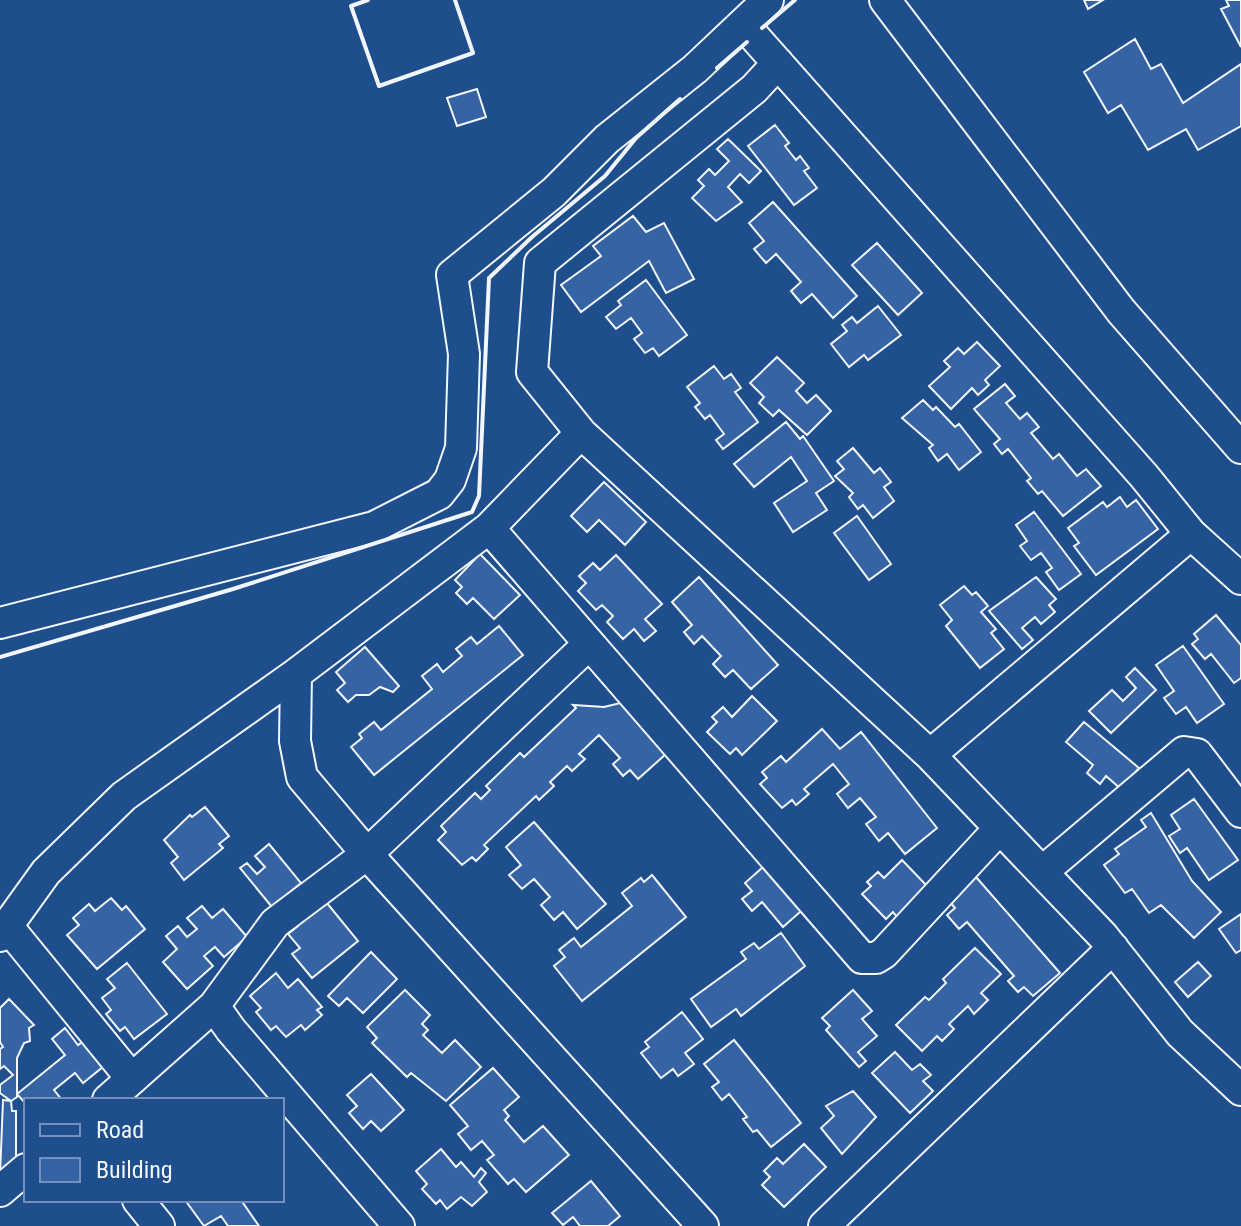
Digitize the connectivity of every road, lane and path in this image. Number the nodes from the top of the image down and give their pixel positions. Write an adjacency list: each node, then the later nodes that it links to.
1 (768, 0): 3 (street)
2 (885, 0): 6 (street)
3 (744, 25): 4 (street); 10 (street)
4 (778, 63): 5 (street); 8 (street)
5 (581, 433): 7 (street); 13 (street)
6 (1241, 448)
7 (489, 528): 11 (street); 12 (street)
8 (1191, 534): 9 (street); 13 (street)
9 (1241, 579)
10 (0, 623)
11 (589, 644): 15 (street); 16 (street)
12 (296, 674): 16 (street); 18 (street)
13 (930, 755): 15 (street)
14 (1241, 812): 17 (street)
15 (1000, 828): 17 (street)
16 (367, 854): 20 (street); 29 (street)
17 (1042, 872): 19 (street)
18 (4, 932): 21 (street)
19 (1113, 948): 22 (street); 30 (street)
20 (214, 1006): 21 (street); 28 (street)
21 (132, 1079): 23 (street)
22 (1241, 1090)
23 (110, 1098)
24 (24, 1171): 25 (street)
25 (0, 1191)
26 (140, 1202): 27 (street)
27 (159, 1226)
28 (399, 1226)
29 (703, 1226)
30 (824, 1226)

